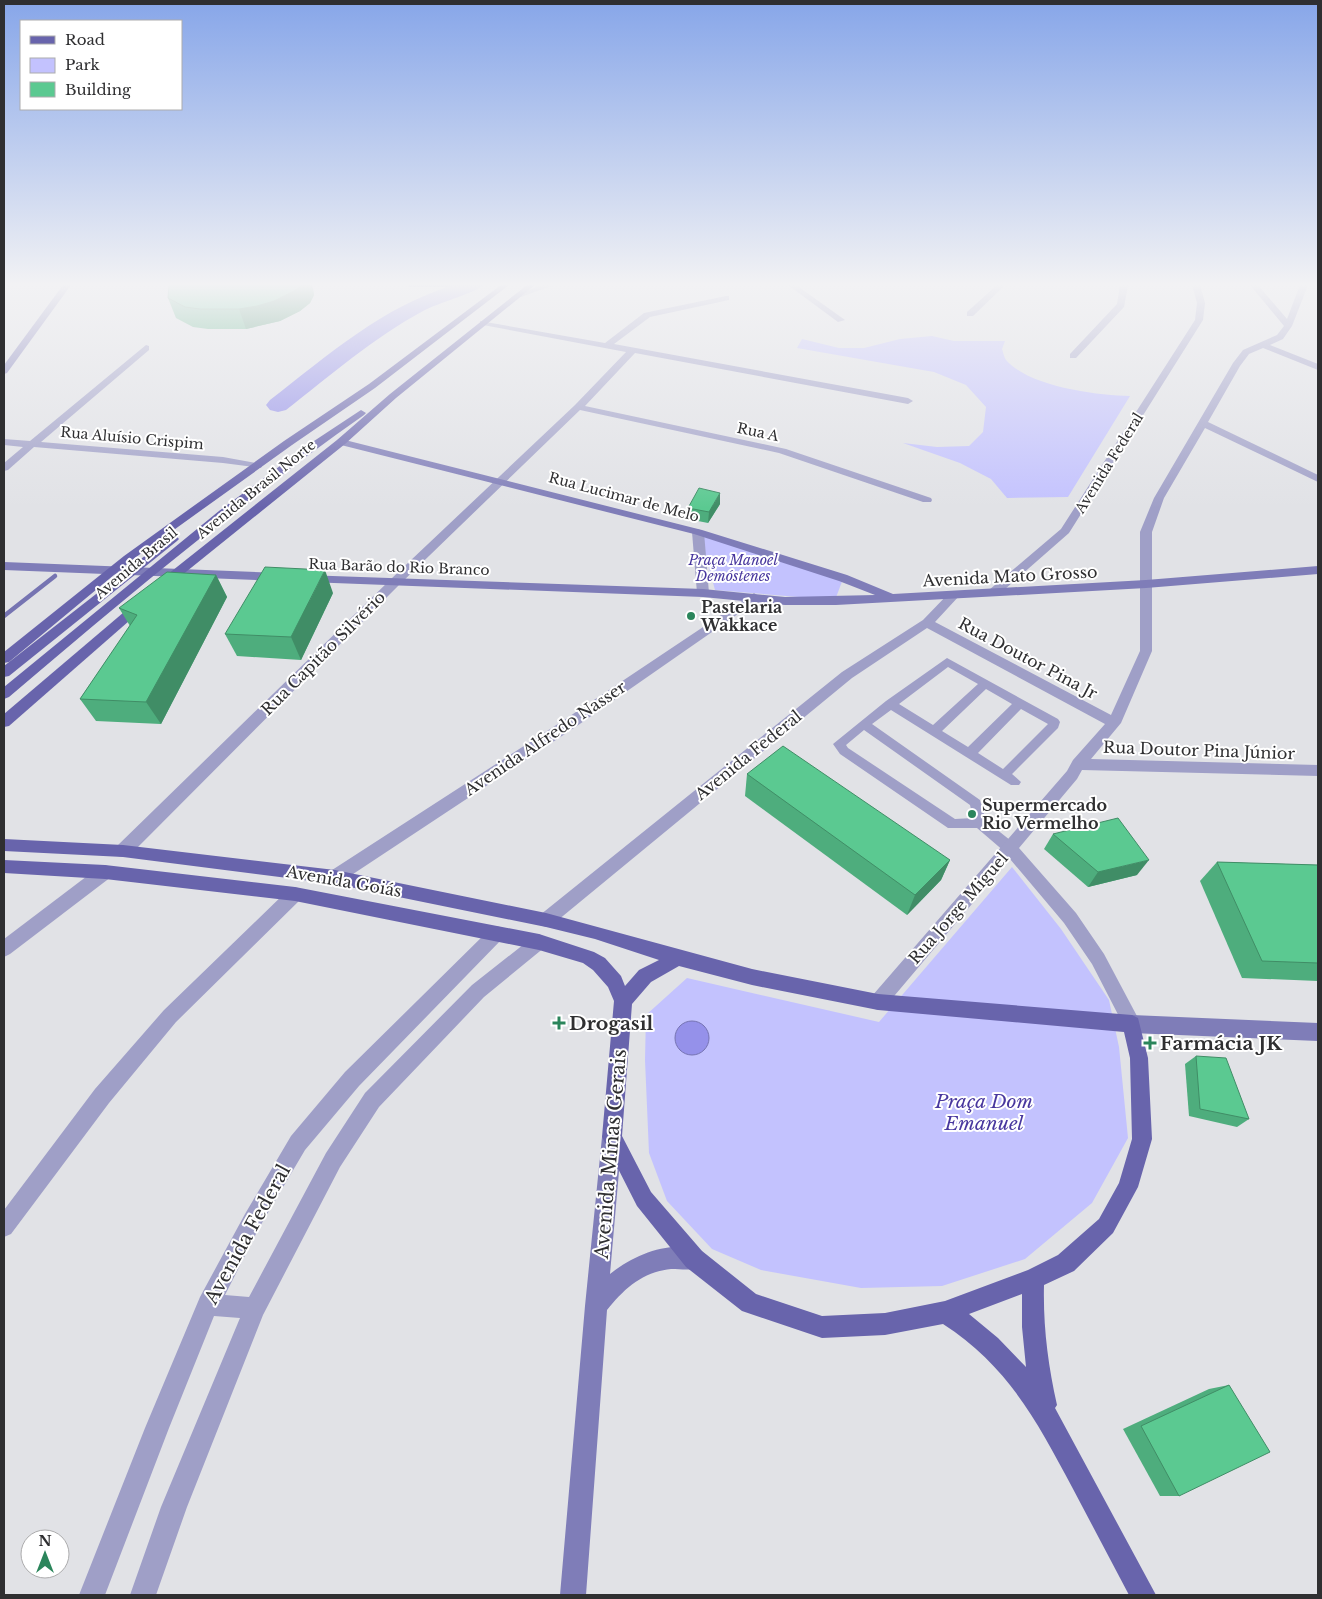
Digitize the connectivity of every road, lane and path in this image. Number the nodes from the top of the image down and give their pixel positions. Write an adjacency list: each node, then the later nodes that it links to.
1 (13, 360): 11 (main road)
2 (132, 360): 19 (street)
3 (407, 360): 12 (main road, Avenida Brasil Norte)
4 (438, 360): 13 (main road, Avenida Brasil Norte)
5 (624, 360): 15 (street, Rua Capitão Silvério)
6 (680, 360): 14 (street)
7 (1174, 360): 34 (street, Avenida Federal)
8 (1240, 360): 16 (street, Rua Jorge Miguel)
9 (1298, 360): 10 (street)
10 (1318, 368)
11 (4, 371)
12 (372, 386): 20 (main road, Avenida Brasil); 21 (main road, Avenida Brasil Norte)
13 (393, 396): 18 (main road, Avenida Brasil Norte); 20 (main road, Avenida Brasil)
14 (908, 401)
15 (578, 407): 24 (street, Rua Capitão Silvério); 25 (street, Rua A)
16 (1203, 423): 23 (street); 32 (street, Rua Jorge Miguel)
17 (4, 442): 19 (street, Rua Aluísio Crispim)
18 (341, 442): 24 (main road, Rua Lucimar de Melo); 30 (main road, Avenida Brasil Norte)
19 (32, 444): 21 (street, Rua Aluísio Crispim); 22 (street)
20 (300, 450): 40 (main road, Avenida Brasil); 42 (main road, Avenida Brasil)
21 (257, 466): 29 (main road, Avenida Brasil Norte)
22 (4, 468)
23 (1318, 479)
24 (499, 480): 26 (main road, Rua Lucimar de Melo); 31 (street, Rua Capitão Silvério)
25 (927, 500)
26 (698, 532): 33 (street); 37 (main road, Rua Lucimar de Melo)
27 (4, 566): 29 (main road, Rua Barão do Rio Branco)
28 (1318, 570): 32 (main road, Avenida Mato Grosso)
29 (111, 571): 30 (main road, Rua Barão do Rio Branco); 39 (main road, Avenida Brasil Norte)
30 (176, 573): 31 (main road, Rua Barão do Rio Branco); 45 (main road, Avenida Brasil Norte)
31 (395, 582): 33 (main road, Rua Barão do Rio Branco); 55 (street, Rua Capitão Silvério)
32 (1146, 584): 34 (main road, Avenida Mato Grosso); 46 (street, Rua Jorge Miguel)
33 (703, 593): 36 (main road, Avenida Mato Grosso)
34 (993, 593): 35 (main road, Avenida Mato Grosso)
35 (954, 595): 37 (main road, Avenida Mato Grosso); 38 (street, Avenida Federal)
36 (754, 597): 37 (main road, Avenida Mato Grosso); 58 (street, Avenida Alfredo Nasser)
37 (894, 599)
38 (926, 623): 46 (street, Rua Doutor Pina Jr); 60 (street, Avenida Federal)
39 (4, 659)
40 (4, 673)
41 (986, 683): 43 (lane); 44 (lane); 48 (lane)
42 (4, 694)
43 (1020, 703): 49 (lane); 49 (lane)
44 (890, 704): 47 (lane); 48 (lane)
45 (4, 722)
46 (1114, 723): 50 (street, Rua Jorge Miguel)
47 (864, 724): 52 (lane); 52 (lane)
48 (934, 731): 49 (lane)
49 (969, 754)
50 (1078, 764): 51 (street, Rua Doutor Pina Júnior); 54 (street, Rua Jorge Miguel)
51 (1318, 772)
52 (980, 823): 54 (lane)
53 (4, 845): 55 (main road, Avenida Goiás)
54 (1010, 848): 66 (street, Rua Jorge Miguel); 67 (street)
55 (123, 851): 58 (main road, Avenida Goiás)
56 (4, 866): 57 (main road, Avenida Goiás)
57 (106, 872): 59 (main road, Avenida Goiás); 63 (street)
58 (335, 877): 60 (main road, Avenida Goiás)
59 (295, 894): 61 (main road, Avenida Goiás); 70 (street)
60 (546, 920): 64 (main road, Avenida Goiás)
61 (497, 933): 62 (main road, Avenida Goiás); 73 (street, Avenida Federal)
62 (538, 942): 65 (main road, Avenida Goiás); 75 (street)
63 (4, 949)
64 (678, 958): 65 (main road); 66 (main road)
65 (623, 1001): 69 (main road, Avenida Minas Gerais)
66 (878, 1002): 67 (main road)
67 (1132, 1024): 68 (main road); 72 (main road)
68 (1318, 1032)
69 (612, 1137): 71 (main road); 74 (main road, Avenida Minas Gerais)
70 (4, 1227)
71 (694, 1260): 74 (main road, Avenida Minas Gerais); 76 (main road)
72 (1034, 1279): 76 (main road); 77 (main road)
73 (208, 1305): 75 (street); 78 (street, Avenida Federal)
74 (596, 1306): 80 (main road, Avenida Minas Gerais)
75 (255, 1308): 79 (street)
76 (945, 1312): 77 (main road)
77 (1048, 1418): 81 (main road)
78 (92, 1595)
79 (143, 1595)
80 (573, 1595)
81 (1142, 1595)

